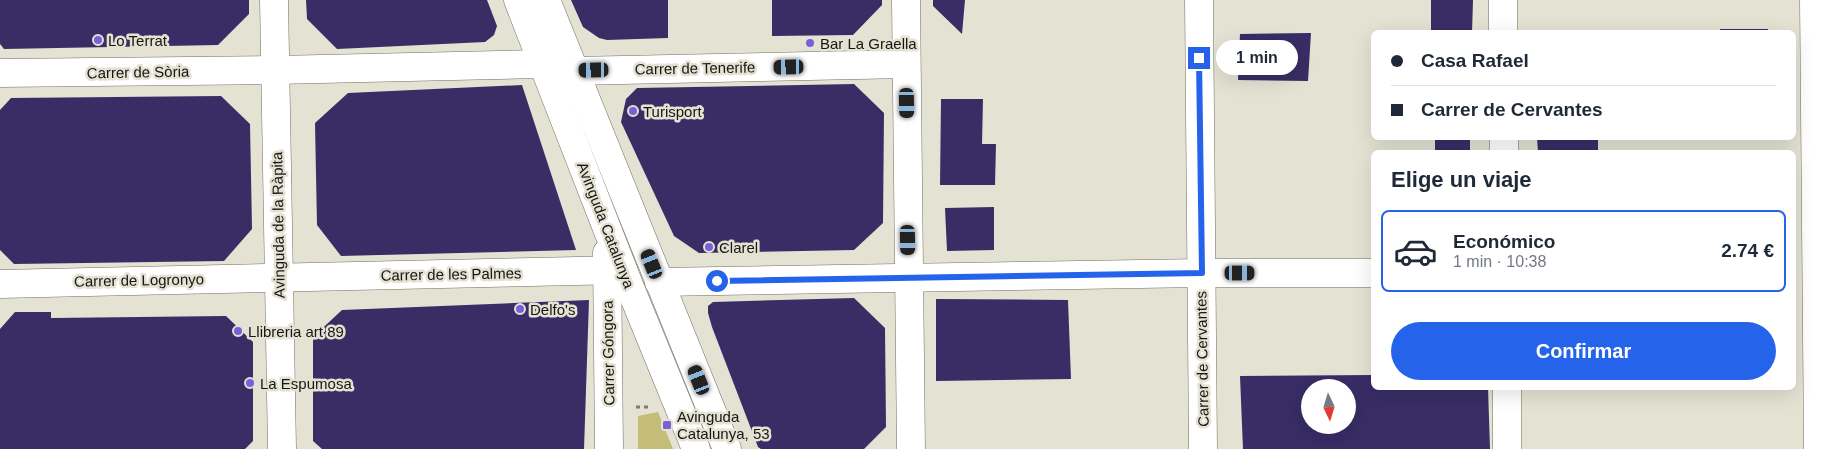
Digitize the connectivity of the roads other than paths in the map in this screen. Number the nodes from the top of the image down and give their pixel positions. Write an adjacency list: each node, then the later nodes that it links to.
1 (274, 0): 11 (street, Avinguda de la Ràpita)
2 (518, 0): 9 (street, Avinguda Catalunya)
3 (546, 0): 12 (street)
4 (906, 0): 10 (street)
5 (1199, 0): 17 (street, Carrer de Cervantes)
6 (1503, 0): 8 (street)
7 (1814, 0): 15 (street)
8 (1503, 30)
9 (544, 64): 11 (street); 14 (street, Avinguda Catalunya)
10 (906, 64): 12 (street, Carrer de Tenerife); 20 (street)
11 (276, 70): 13 (street, Carrer de Sòria); 19 (street, Avinguda de la Ràpita)
12 (574, 71): 21 (street)
13 (0, 73)
14 (606, 227): 16 (street, Carrer Góngora)
15 (1812, 269): 31 (street)
16 (615, 270): 19 (street, Carrer de les Palmes); 25 (street, Carrer Góngora); 26 (street, Avinguda Catalunya)
17 (1202, 273): 18 (street); 20 (street); 29 (street, Carrer de Cervantes)
18 (1371, 273)
19 (279, 277): 22 (street, Carrer de Logronyo); 24 (street, Avinguda de la Ràpita)
20 (909, 279): 21 (street); 28 (street)
21 (659, 282): 27 (street)
22 (0, 284)
23 (1506, 390): 30 (street)
24 (282, 449)
25 (609, 449)
26 (696, 449)
27 (727, 449)
28 (911, 449)
29 (1204, 449)
30 (1507, 449)
31 (1818, 449)

